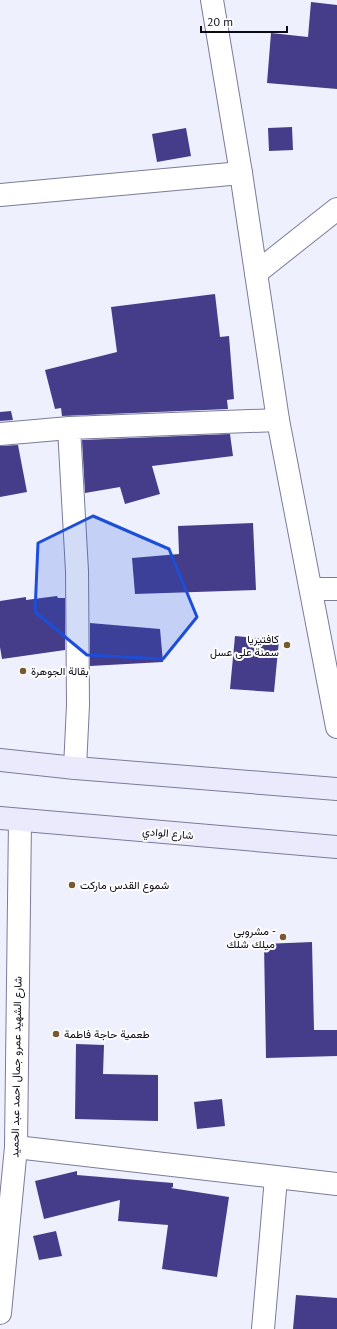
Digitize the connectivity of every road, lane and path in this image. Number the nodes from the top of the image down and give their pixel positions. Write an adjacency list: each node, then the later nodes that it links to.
1 (212, 0): 2 (street)
2 (241, 173): 3 (street); 5 (street)
3 (0, 195)
4 (337, 209): 5 (street)
5 (256, 273): 6 (street)
6 (278, 420): 7 (street); 9 (street)
7 (69, 428): 8 (street); 13 (street)
8 (0, 434)
9 (311, 589): 10 (street); 11 (street)
10 (337, 589)
11 (337, 728)
12 (0, 760): 13 (main road)
13 (75, 768): 14 (main road)
14 (337, 789)
15 (10, 819): 16 (main road, شارع الوادي); 17 (street, شارع الشهيد عمرو جمال احمد عبد الحميد)
16 (337, 847)
17 (16, 1147): 18 (street); 20 (street, شارع الشهيد عمرو جمال احمد عبد الحميد)
18 (276, 1178): 19 (street); 21 (street)
19 (337, 1184)
20 (0, 1313)
21 (264, 1329)

